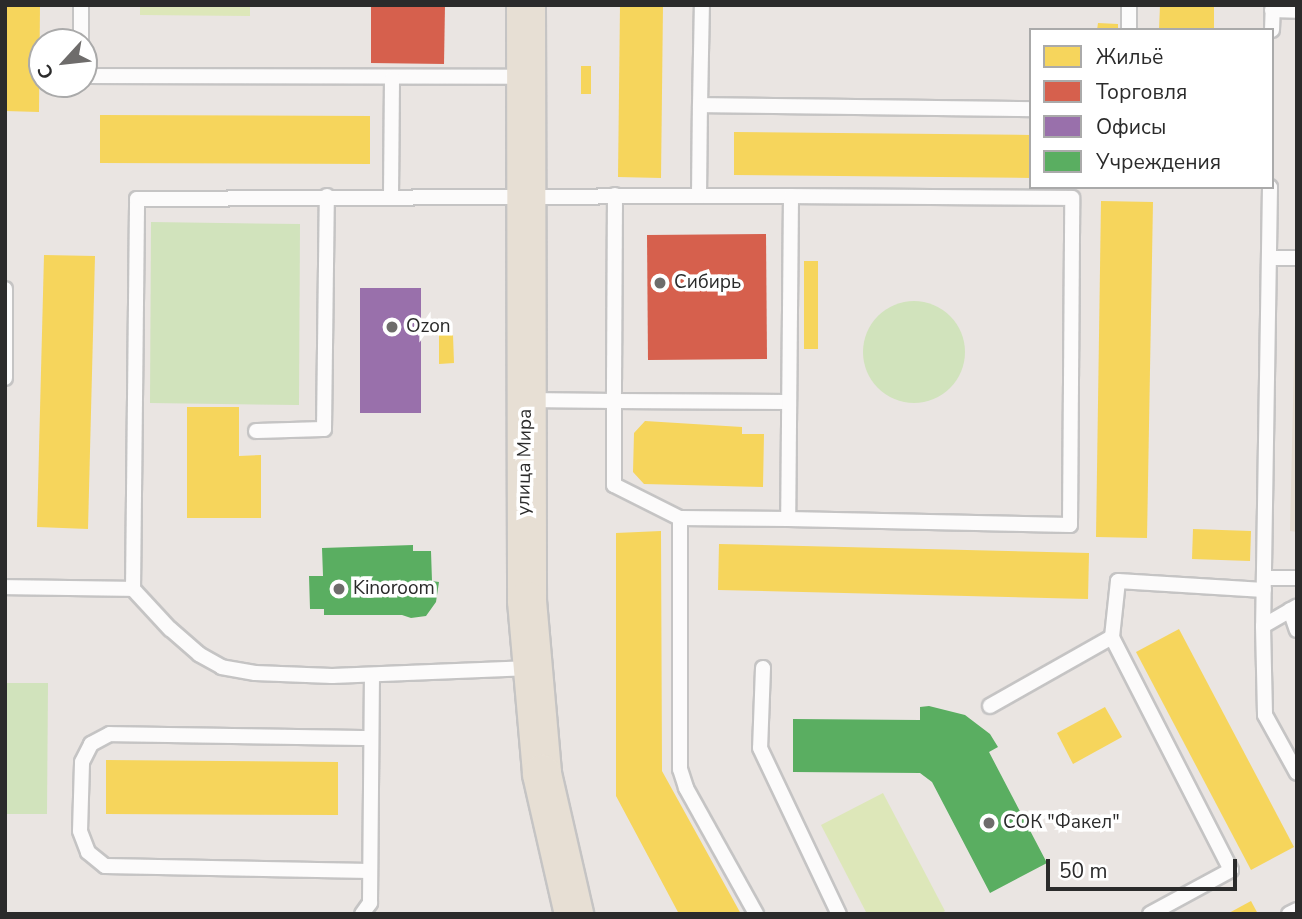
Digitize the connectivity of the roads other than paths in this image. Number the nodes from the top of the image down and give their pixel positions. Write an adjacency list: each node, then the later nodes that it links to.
1 (81, 5): 7 (lane)
2 (527, 5): 12 (main road, улица Мира)
3 (702, 5): 13 (lane)
4 (1129, 5): 8 (lane)
5 (1273, 8): 6 (lane); 9 (lane)
6 (1297, 11)
7 (81, 28)
8 (1129, 28)
9 (1272, 28)
10 (98, 76): 11 (lane)
11 (392, 78): 12 (lane); 16 (lane)
12 (526, 78): 17 (main road, улица Мира)
13 (700, 105): 14 (lane); 20 (lane)
14 (1029, 109)
15 (1270, 189): 22 (lane)
16 (391, 195): 17 (lane); 19 (lane)
17 (526, 195): 18 (lane); 26 (main road, улица Мира)
18 (615, 195): 20 (lane); 27 (lane)
19 (327, 196): 29 (lane); 35 (lane)
20 (699, 196): 21 (lane)
21 (791, 196): 28 (lane); 31 (lane)
22 (1269, 258): 23 (lane); 33 (lane)
23 (1297, 258)
24 (5, 289): 25 (lane)
25 (5, 378)
26 (526, 400): 27 (lane); 40 (main road, улица Мира)
27 (614, 401): 28 (lane); 30 (lane)
28 (789, 402): 31 (lane)
29 (256, 431)
30 (680, 518): 31 (lane); 50 (lane)
31 (788, 519)
32 (1297, 578): 33 (lane)
33 (1265, 584): 37 (lane); 39 (lane)
34 (5, 587): 35 (lane)
35 (133, 589): 42 (lane)
36 (1293, 608): 37 (lane); 38 (lane)
37 (1262, 626): 45 (lane)
38 (1297, 630)
39 (1112, 637): 43 (lane); 52 (lane)
40 (531, 668): 42 (lane); 49 (main road, улица Мира)
41 (763, 668): 51 (lane)
42 (372, 675): 44 (lane)
43 (990, 706)
44 (371, 738): 46 (lane); 46 (lane)
45 (1297, 772)
46 (370, 871): 48 (lane)
47 (1297, 910): 53 (lane)
48 (362, 914)
49 (574, 914)
50 (756, 914)
51 (839, 914)
52 (1150, 914)
53 (1289, 914)

